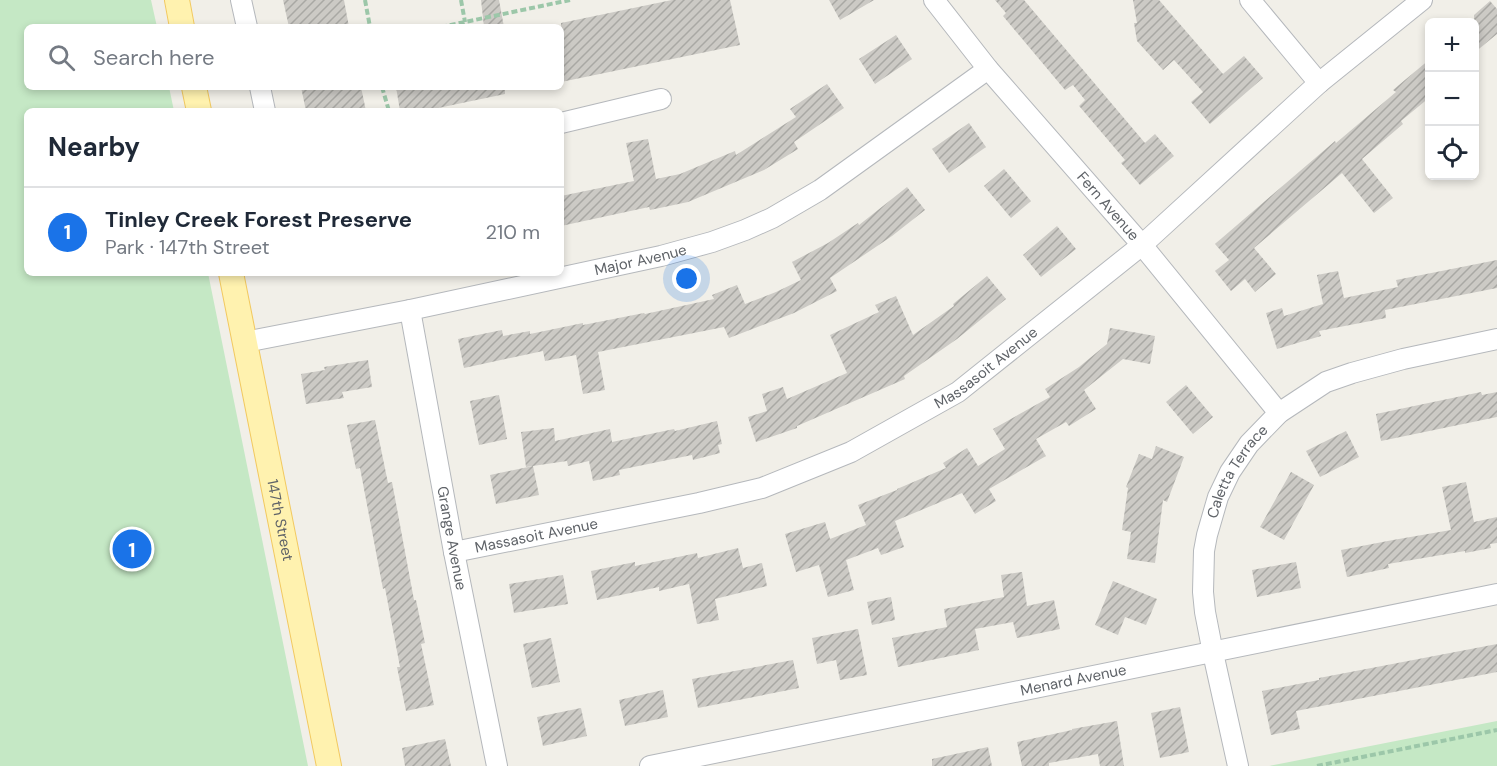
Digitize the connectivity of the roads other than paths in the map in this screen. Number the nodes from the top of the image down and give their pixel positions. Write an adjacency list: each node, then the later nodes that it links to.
1 (177, 0): 6 (main road)
2 (241, 0): 7 (street)
3 (934, 0): 8 (street, Fern Avenue)
4 (1250, 0): 9 (street)
5 (1422, 0): 9 (street, Massasoit Avenue)
6 (181, 24)
7 (246, 24)
8 (988, 69): 16 (street, Fern Avenue); 18 (street, Major Avenue)
9 (1319, 82): 16 (street, Massasoit Avenue)
10 (195, 90): 13 (main road)
11 (261, 90): 14 (street)
12 (661, 99): 15 (street)
13 (198, 108)
14 (264, 108)
15 (564, 122)
16 (1142, 245): 21 (street, Fern Avenue); 22 (street, Massasoit Avenue)
17 (232, 276): 20 (main road, 147th Street)
18 (410, 310): 20 (street, Major Avenue); 22 (street, Grange Avenue)
19 (1497, 339): 21 (street, Caletta Terrace)
20 (245, 342): 25 (main road, 147th Street)
21 (1279, 413): 24 (street, Caletta Terrace)
22 (454, 552): 26 (street, Grange Avenue)
23 (1497, 594): 24 (street, Menard Avenue)
24 (1213, 652): 27 (street, Menard Avenue); 28 (street, Caletta Terrace)
25 (329, 766)
26 (497, 766)
27 (650, 766)
28 (1238, 766)

